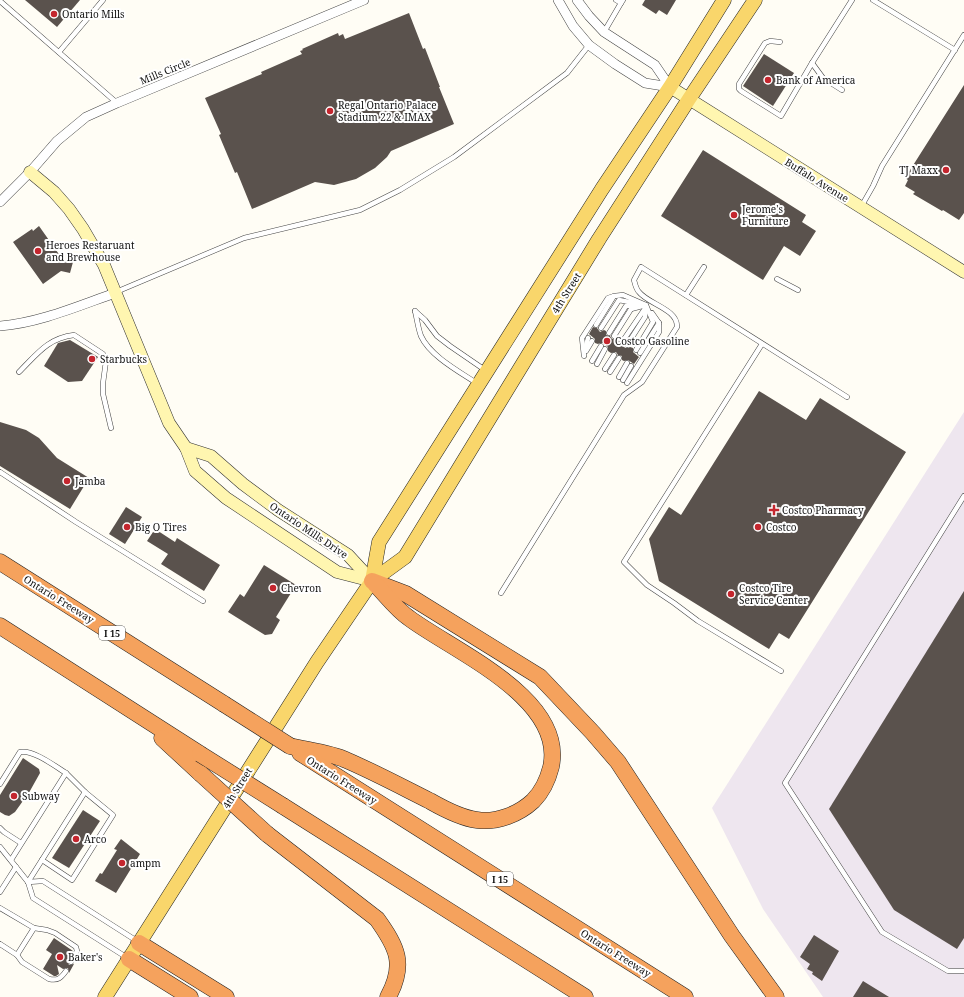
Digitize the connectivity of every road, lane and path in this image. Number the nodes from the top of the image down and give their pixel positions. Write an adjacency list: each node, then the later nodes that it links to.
1 (103, 0): 17 (lane)
2 (364, 0): 22 (street, Mills Circle)
3 (558, 0): 15 (street)
4 (577, 0): 12 (street)
5 (616, 0): 11 (lane)
6 (724, 0): 19 (main road, 4th Street)
7 (755, 0): 21 (main road, 4th Street)
8 (852, 0): 18 (lane)
9 (873, 0): 16 (lane)
10 (0, 1): 17 (lane)
11 (622, 2): 12 (lane)
12 (604, 32): 19 (street)
13 (964, 35): 16 (lane)
14 (780, 42): 18 (lane)
15 (589, 45): 19 (street); 30 (lane)
16 (955, 50): 25 (lane)
17 (59, 52): 22 (lane)
18 (812, 63): 20 (lane)
19 (670, 88): 21 (street, Buffalo Avenue); 52 (main road, 4th Street)
20 (842, 90)
21 (689, 99): 25 (street, Buffalo Avenue); 62 (main road, 4th Street)
22 (117, 102): 23 (street, Mills Circle)
23 (30, 172): 24 (street, Mills Circle); 30 (street, Ontario Mills Drive)
24 (0, 202)
25 (860, 207): 27 (street, Buffalo Avenue)
26 (704, 267): 31 (lane)
27 (964, 272)
28 (777, 280): 29 (lane)
29 (798, 290)
30 (115, 293): 37 (street); 58 (street, Ontario Mills Drive)
31 (686, 295): 33 (lane); 43 (lane)
32 (614, 296): 34 (lane); 36 (lane); 46 (lane)
33 (650, 300): 34 (lane); 63 (lane)
34 (646, 305): 35 (lane); 35 (lane); 38 (lane); 39 (lane); 42 (lane); 44 (lane)
35 (659, 323): 50 (lane)
36 (596, 325)
37 (0, 326)
38 (601, 328)
39 (611, 335)
40 (588, 338): 46 (lane)
41 (592, 341): 46 (lane)
42 (622, 342)
43 (762, 344): 56 (lane); 66 (lane)
44 (627, 345)
45 (614, 355): 51 (lane)
46 (584, 356)
47 (619, 358): 54 (lane)
48 (592, 361): 49 (lane)
49 (597, 364)
50 (629, 365)
51 (605, 369)
52 (488, 371): 55 (main road, 4th Street); 55 (lane)
53 (19, 372): 57 (lane)
54 (610, 372)
55 (479, 385): 62 (main road, 4th Street)
56 (847, 396)
57 (111, 428)
58 (186, 448): 62 (street, Ontario Mills Drive); 62 (street, Ontario Mills Drive)
59 (0, 472): 64 (lane)
60 (964, 496): 88 (lane)
61 (0, 562): 68 (highway, Ontario Freeway / I 15, bridge)
62 (372, 581): 68 (highway); 82 (main road, 4th Street); 95 (highway)
63 (501, 593)
64 (203, 601)
65 (0, 626): 67 (highway)
66 (781, 671)
67 (126, 707): 92 (highway, bridge); 93 (highway, bridge)
68 (317, 757): 94 (highway, Ontario Freeway / I 15)
69 (66, 773): 70 (lane); 71 (lane); 73 (lane)
70 (0, 784)
71 (85, 792): 76 (lane); 76 (lane)
72 (0, 828): 73 (lane)
73 (21, 843): 75 (lane)
74 (0, 847): 75 (lane)
75 (10, 860): 77 (lane)
76 (42, 860): 78 (lane)
77 (16, 867): 78 (lane); 79 (lane)
78 (28, 882): 82 (lane); 85 (lane)
79 (0, 892)
80 (0, 908): 81 (lane)
81 (34, 928): 84 (lane); 86 (lane)
82 (139, 942): 85 (main road, 4th Street); 91 (highway)
83 (0, 944): 84 (lane)
84 (17, 955): 87 (lane)
85 (129, 959): 89 (main road, 4th Street); 90 (highway)
86 (71, 962)
87 (66, 971)
88 (964, 971)
89 (106, 997)
90 (190, 997)
91 (226, 997)
92 (388, 997)
93 (585, 997)
94 (685, 997)
95 (776, 997)

